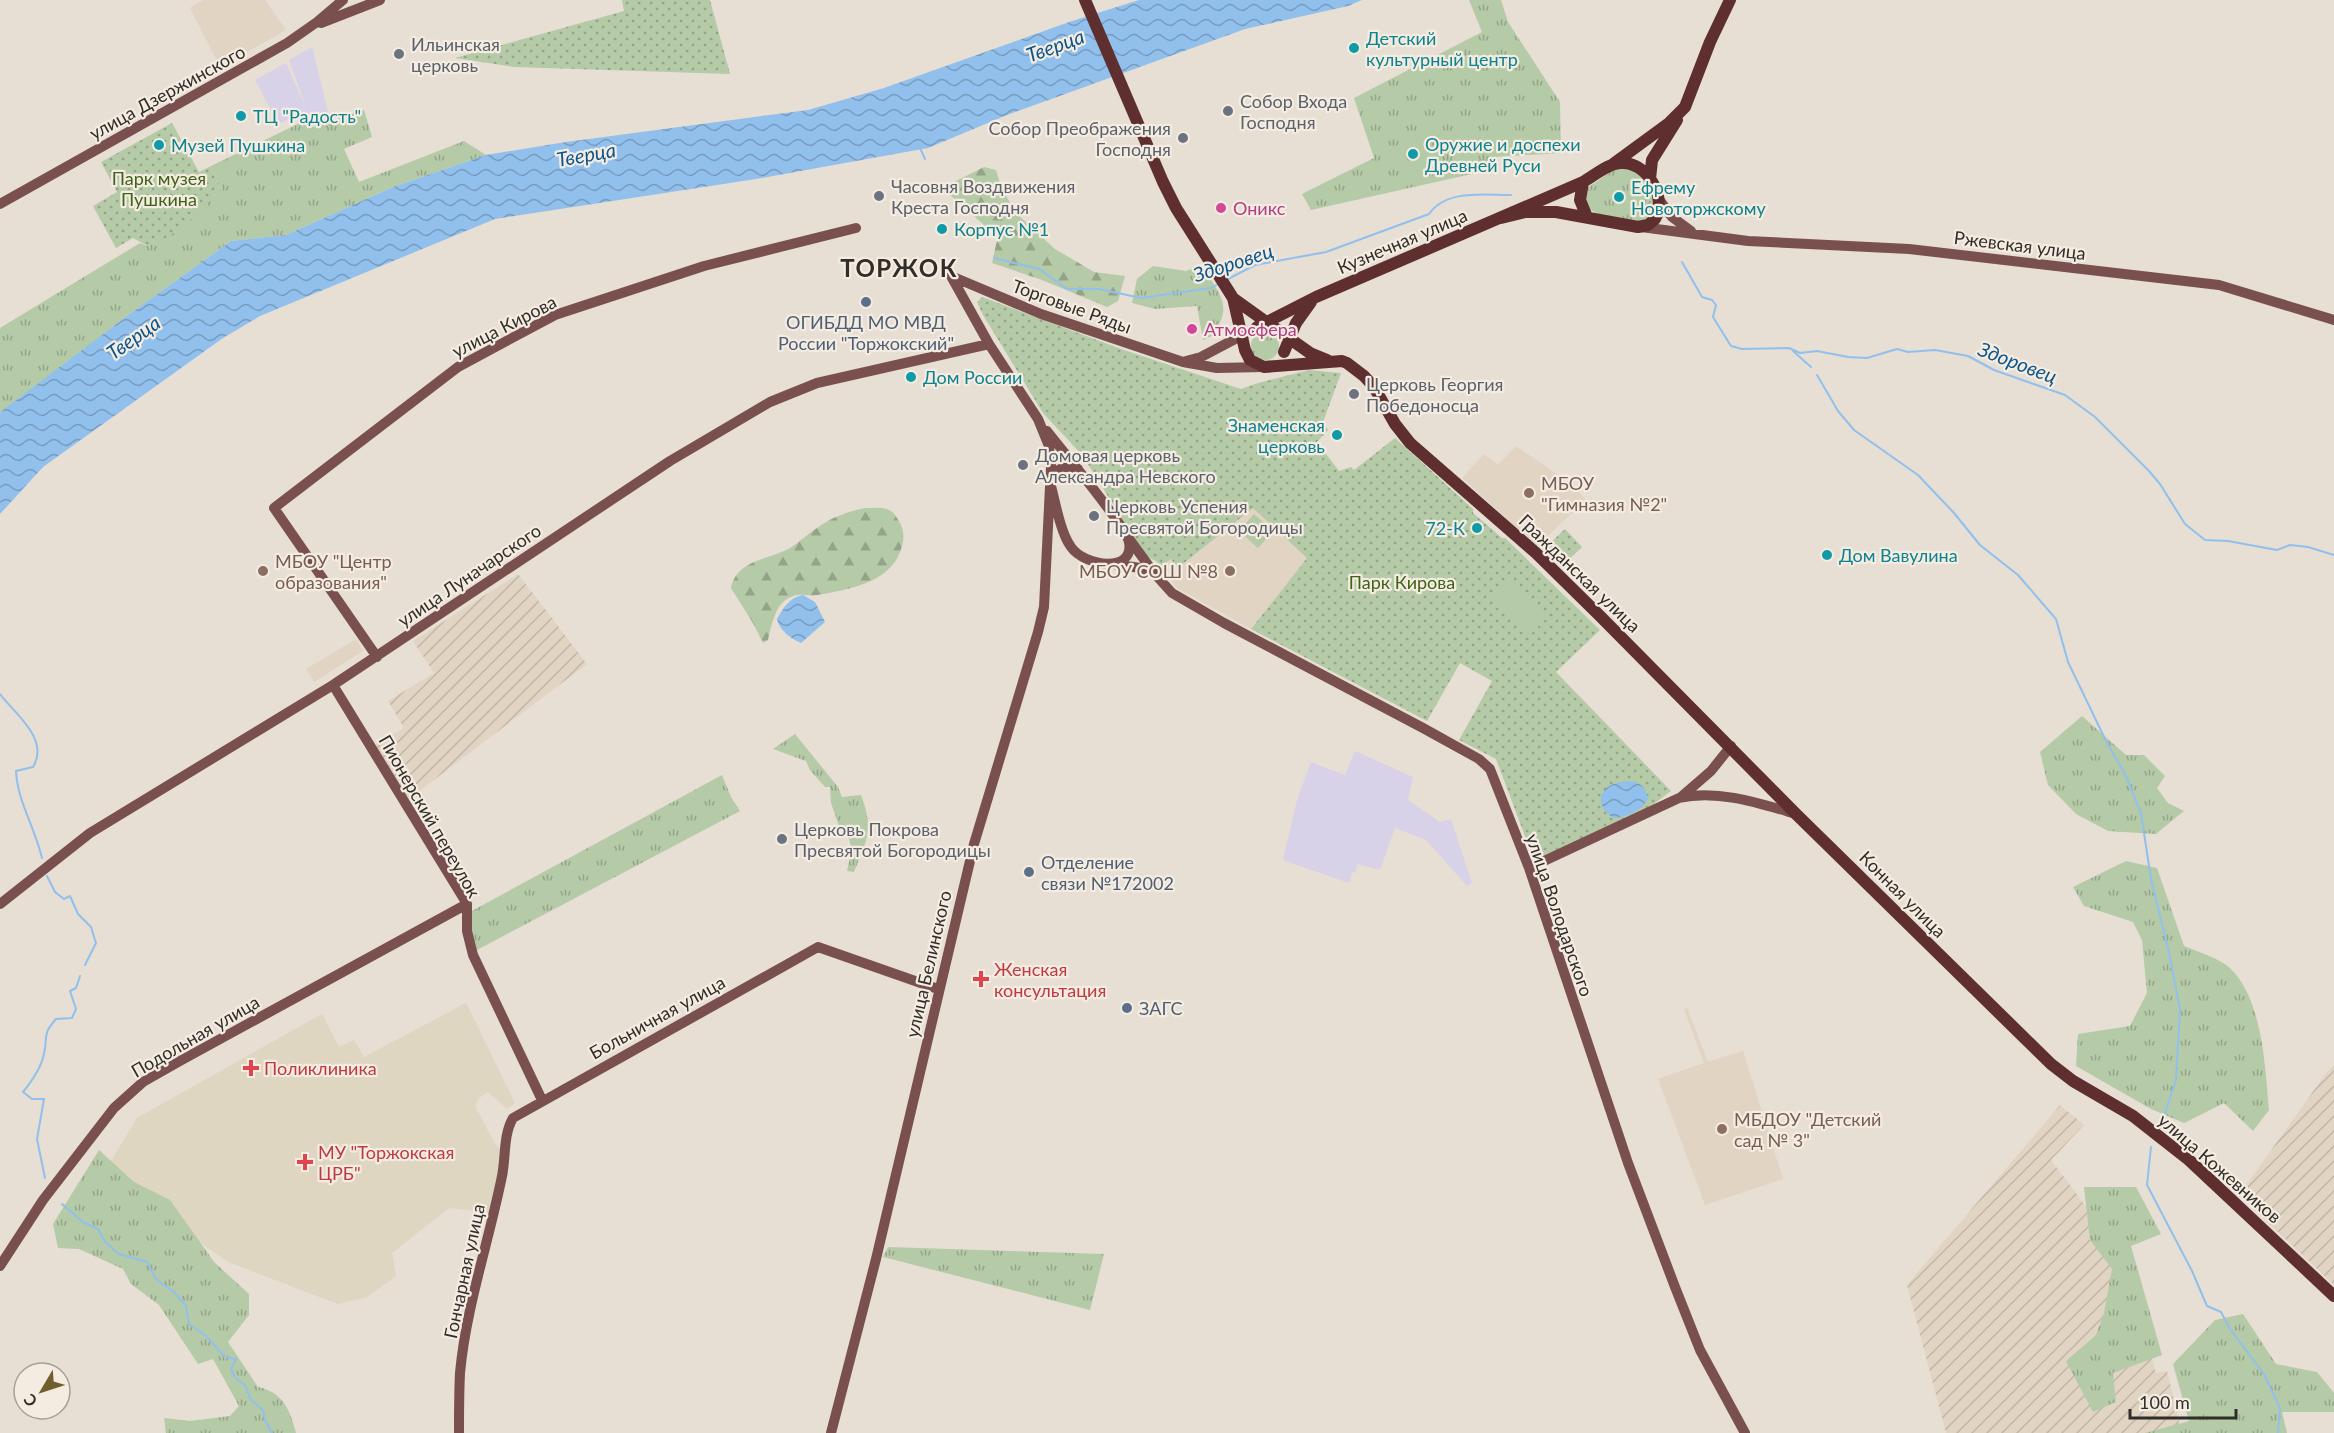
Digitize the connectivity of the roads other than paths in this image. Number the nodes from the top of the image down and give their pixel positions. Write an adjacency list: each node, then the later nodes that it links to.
1 (343, 0): 5 (street, улица Дзержинского)
2 (1085, 0): 17 (main road)
3 (1730, 0): 6 (main road)
4 (373, 1): 5 (street)
5 (311, 27): 11 (street, улица Дзержинского)
6 (1685, 107): 7 (main road); 8 (main road)
7 (1613, 164): 8 (main road); 9 (main road)
8 (1651, 181): 10 (main road)
9 (1583, 182): 12 (main road); 13 (main road)
10 (1658, 196): 14 (main road); 16 (street, Ржевская улица)
11 (0, 204)
12 (1587, 217): 13 (main road); 14 (main road)
13 (1502, 218): 18 (main road, Кузнечная улица)
14 (1638, 226): 16 (street, Ржевская улица)
15 (856, 228): 37 (street, улица Кирова)
16 (1697, 234): 22 (street, Ржевская улица)
17 (1232, 295): 19 (main road, Гражданская улица); 21 (main road)
18 (1316, 297): 20 (main road, Кузнечная улица); 24 (main road)
19 (1244, 306): 20 (main road); 23 (main road, Гражданская улица)
20 (1295, 307): 23 (main road)
21 (1239, 319): 23 (main road); 26 (street)
22 (2334, 320)
23 (1262, 329): 24 (main road, Гражданская улица); 26 (street); 27 (main road); 30 (main road)
24 (1290, 339): 27 (main road); 28 (main road, Гражданская улица)
25 (989, 344): 29 (street, Торговые Ряды); 31 (street); 37 (street, улица Луначарского)
26 (1224, 345): 29 (street)
27 (1284, 352): 30 (main road)
28 (1337, 361): 30 (main road); 39 (main road, Гражданская улица)
29 (1183, 362): 30 (street, Торговые Ряды)
30 (1267, 367)
31 (1038, 419): 32 (street, улица Володарского); 33 (street)
32 (1078, 469): 33 (street); 34 (street, улица Володарского)
33 (1050, 482): 35 (street); 45 (street, улица Белинского)
34 (1126, 536): 35 (street); 36 (street, улица Володарского)
35 (1111, 564): 36 (street)
36 (1154, 573): 42 (street, улица Володарского)
37 (378, 657): 38 (street, улица Луначарского)
38 (333, 685): 43 (street, улица Луначарского); 44 (street, Пионерский переулок)
39 (1731, 746): 40 (street, Конная улица); 41 (main road, Гражданская улица)
40 (1679, 798): 41 (street, Конная улица); 42 (street, Конная улица)
41 (1796, 814): 46 (main road, Конная улица)
42 (1529, 867): 53 (street, улица Володарского)
43 (0, 904)
44 (467, 904): 47 (street, Пионерский переулок); 49 (street, Подольная улица)
45 (939, 989): 47 (street, Больничная улица); 52 (street, улица Белинского)
46 (2073, 1081): 50 (main road, улица Кожевников)
47 (542, 1100): 48 (street, Больничная улица)
48 (513, 1118): 51 (street, Гончарная улица)
49 (0, 1266)
50 (2334, 1296)
51 (459, 1433)
52 (831, 1433)
53 (1745, 1433)

